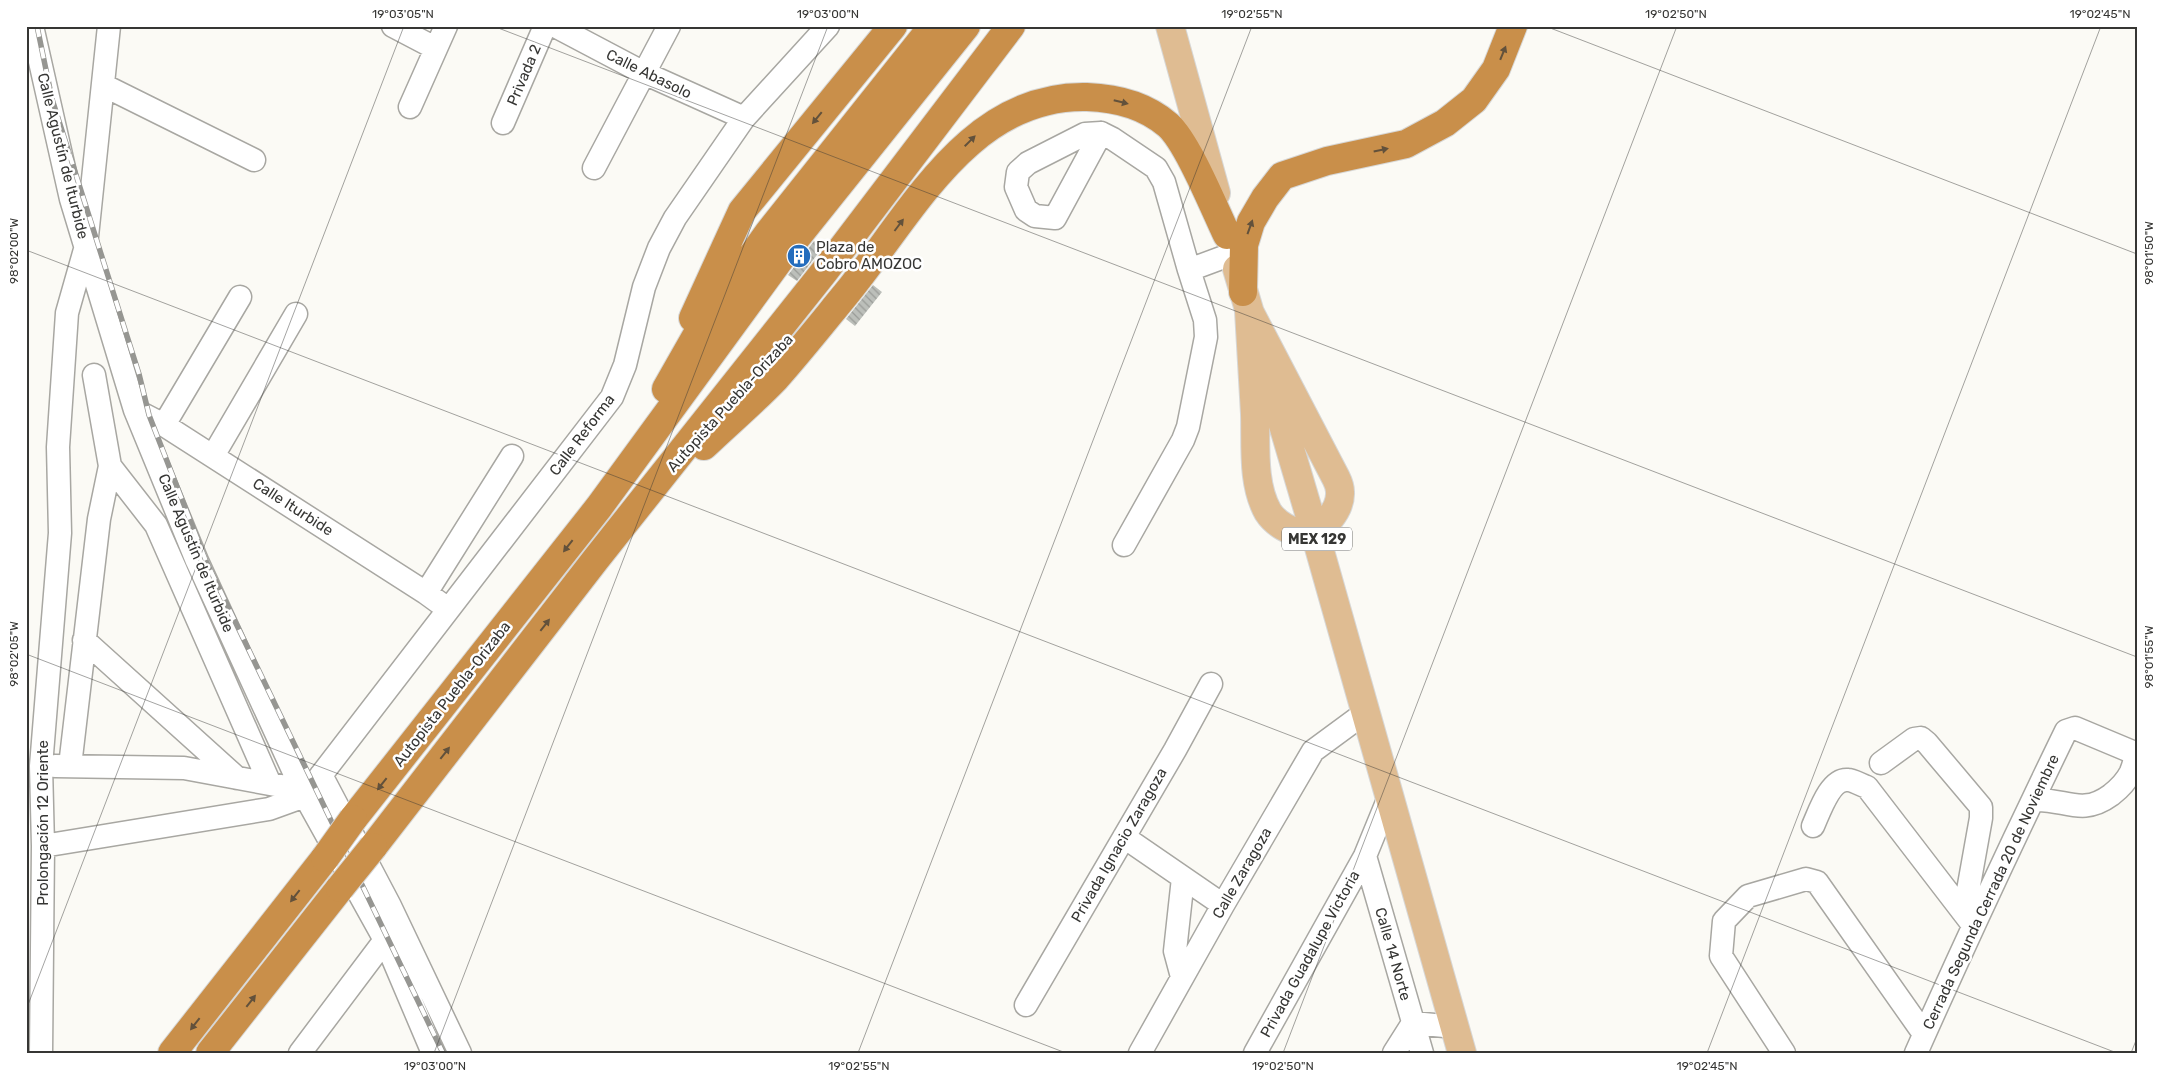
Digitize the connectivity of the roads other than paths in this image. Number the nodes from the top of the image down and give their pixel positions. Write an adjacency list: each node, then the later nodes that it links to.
1 (32, 26): 28 (street, Calle Agustín de Iturbide)
2 (109, 26): 20 (street)
3 (393, 26): 18 (street)
4 (446, 26): 18 (street)
5 (545, 26): 23 (street, Privada 2)
6 (555, 26): 19 (street, Calle Abasolo)
7 (669, 26): 19 (street)
8 (828, 26): 22 (street, Calle Reforma)
9 (893, 26): 33 (highway, one-way to 33)
10 (924, 26): 33 (highway, Autopista Puebla-Orizaba)
11 (933, 26): 40 (highway, Autopista Puebla-Orizaba)
12 (951, 26): 40 (highway, Autopista Puebla-Orizaba)
13 (1011, 26): 43 (highway, Autopista Puebla-Orizaba)
14 (1018, 26): 43 (highway, Autopista Puebla-Orizaba)
15 (1170, 26): 27 (main road, MEX 129)
16 (1513, 26): 31 (highway, one-way to 16)
17 (983, 30): 40 (highway, Autopista Puebla-Orizaba); 43 (highway, Autopista Puebla-Orizaba)
18 (435, 48): 21 (street)
19 (644, 73): 22 (street, Calle Abasolo); 26 (street)
20 (103, 85): 25 (street); 28 (street)
21 (410, 107)
22 (744, 118): 45 (street, Calle Reforma)
23 (504, 123)
24 (1101, 133): 29 (street)
25 (254, 160)
26 (594, 168)
27 (1230, 244): 29 (street); 31 (main road, MEX 129); 43 (highway, one-way to 27)
28 (86, 246): 35 (street, Calle Agustín de Iturbide); 50 (street, Prolongación 12 Oriente)
29 (1190, 270): 42 (street)
30 (240, 297): 36 (street)
31 (1246, 302): 41 (main road, MEX 129); 41 (main road); 41 (main road)
32 (296, 314): 37 (street)
33 (693, 319): 40 (highway, Autopista Puebla-Orizaba)
34 (94, 375): 39 (street)
35 (135, 410): 36 (street, Calle Iturbide); 55 (street, Calle Agustín de Iturbide)
36 (164, 425): 37 (street, Calle Iturbide)
37 (213, 456): 44 (street, Calle Iturbide)
38 (512, 456): 44 (street)
39 (110, 466): 46 (street); 54 (street)
40 (598, 507): 72 (highway, Autopista Puebla-Orizaba, one-way to 72, bridge)
41 (1314, 530): 48 (main road, MEX 129)
42 (1124, 545)
43 (596, 559): 73 (highway, Autopista Puebla-Orizaba, one-way to 43, bridge)
44 (426, 593): 45 (street, Calle Iturbide)
45 (448, 609): 52 (street, Calle Reforma)
46 (84, 640): 51 (street); 53 (street)
47 (1211, 684): 59 (street, Privada Ignacio Zaragoza)
48 (1366, 712): 56 (main road, MEX 129); 63 (street, Calle Zaragoza)
49 (1881, 763): 64 (street)
50 (34, 766): 51 (street); 60 (street, Prolongación 12 Oriente)
51 (70, 766): 53 (street)
52 (321, 775): 55 (street, Calle Reforma); 76 (street)
53 (237, 778): 54 (street)
54 (270, 784): 55 (street)
55 (303, 793): 60 (street); 65 (street, Calle Agustín de Iturbide)
56 (1390, 795): 61 (street, Privada Guadalupe Victoria); 69 (main road, MEX 129)
57 (2033, 800): 57 (street, Cerrada Segunda Cerrada 20 de Noviembre); 64 (street, Cerrada Segunda Cerrada 20 de Noviembre)
58 (1813, 826): 64 (street)
59 (1124, 837): 62 (street); 67 (street, Privada Ignacio Zaragoza)
60 (43, 846): 71 (street, Prolongación 12 Oriente)
61 (1365, 856): 68 (street, Calle 14 Norte); 78 (street, Privada Guadalupe Victoria)
62 (1183, 878): 63 (street); 66 (street)
63 (1223, 905): 66 (street, Calle Zaragoza)
64 (1969, 919): 70 (street, Cerrada Segunda Cerrada 20 de Noviembre)
65 (386, 940): 74 (street); 75 (street, Calle Agustín de Iturbide)
66 (1182, 977): 77 (street, Calle Zaragoza)
67 (1026, 1005)
68 (1413, 1023): 69 (street); 79 (street); 80 (street, Calle 14 Norte)
69 (1455, 1026): 81 (main road, MEX 129)
70 (1920, 1043): 82 (street)
71 (41, 1053)
72 (172, 1053)
73 (210, 1053)
74 (300, 1053)
75 (433, 1053)
76 (460, 1053)
77 (1140, 1053)
78 (1255, 1053)
79 (1394, 1053)
80 (1422, 1053)
81 (1462, 1053)
82 (1784, 1053)

